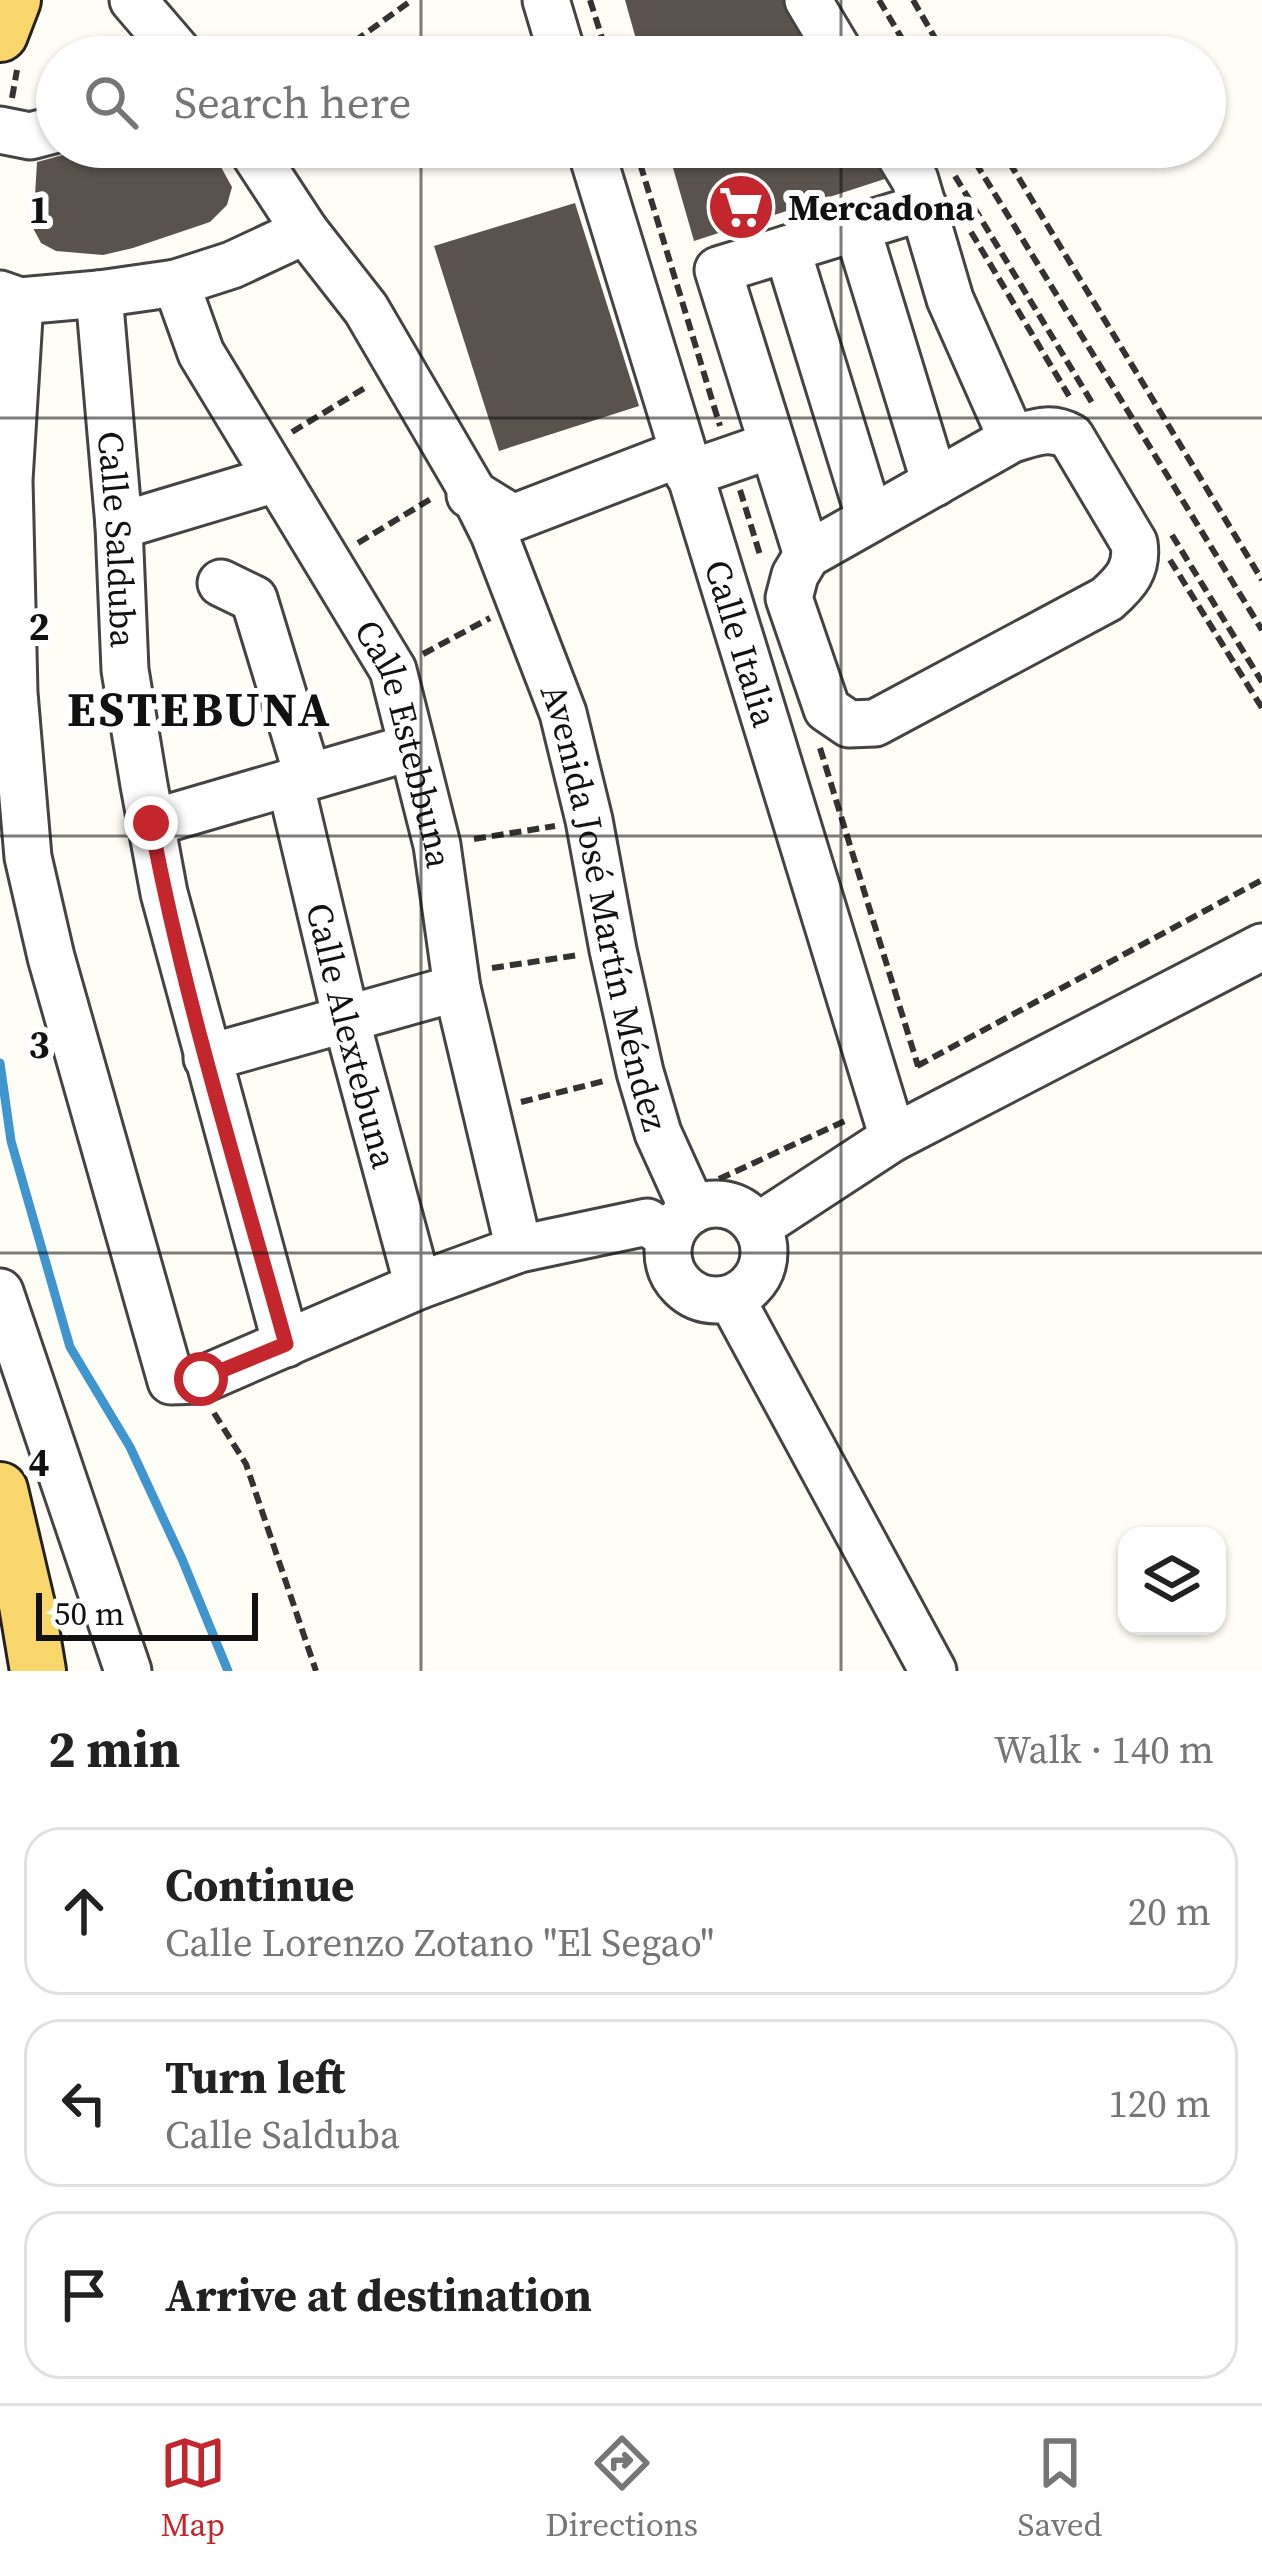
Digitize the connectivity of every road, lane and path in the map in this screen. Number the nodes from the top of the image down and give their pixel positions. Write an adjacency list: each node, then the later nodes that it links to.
1 (13, 0): 9 (main road)
2 (133, 0): 10 (street)
3 (412, 0): 11 (path)
4 (546, 0): 12 (street)
5 (590, 0): 13 (path)
6 (808, 0): 14 (street)
7 (879, 0): 15 (path)
8 (913, 0): 16 (path)
9 (0, 34)
10 (164, 36)
11 (362, 36)
12 (557, 36)
13 (601, 36)
14 (829, 36)
15 (900, 36)
16 (934, 36)
17 (36, 134): 18 (street)
18 (2, 137)
19 (264, 168): 26 (street, Avenida José Martín Méndez)
20 (596, 168): 34 (street, Calle Italia)
21 (908, 168): 24 (street)
22 (979, 168): 45 (path)
23 (1013, 168): 42 (path)
24 (924, 207): 25 (street); 32 (street)
25 (857, 228): 27 (street); 36 (street)
26 (305, 231): 28 (street); 31 (street, Avenida José Martín Méndez); 37 (street, Avenida José Martín Méndez)
27 (787, 249): 33 (street); 38 (street)
28 (176, 283): 29 (street); 35 (street, Calle Estebbuna)
29 (99, 294): 30 (street); 39 (street, Calle Salduba)
30 (10, 298): 69 (street)
31 (384, 396): 35 (path); 37 (street, Avenida José Martín Méndez)
32 (1012, 440): 36 (street); 40 (street)
33 (772, 445): 34 (street); 40 (street)
34 (685, 463): 37 (street); 59 (street, Calle Italia)
35 (268, 466): 39 (street); 41 (street, Calle Estebbuna)
36 (935, 483): 38 (street)
37 (458, 493): 41 (path); 44 (street, Avenida José Martín Méndez)
38 (870, 519): 40 (street)
39 (119, 526): 50 (street, Calle Salduba)
40 (807, 555)
41 (327, 562): 46 (street, Calle Estebbuna)
42 (1262, 580)
43 (221, 583): 48 (street, Calle Alextebuna)
44 (520, 602): 46 (path); 49 (street, Avenida José Martín Méndez)
45 (1262, 630)
46 (393, 670): 47 (street, Calle Estebbuna)
47 (412, 747): 48 (street); 51 (street, Calle Estebbuna)
48 (299, 780): 50 (street); 56 (street, Calle Alextebuna)
49 (589, 820): 51 (path); 54 (street, Avenida José Martín Méndez)
50 (151, 823): 57 (street, Calle Salduba)
51 (437, 845): 55 (street, Calle Estebbuna)
52 (1262, 880): 59 (path)
53 (1262, 947): 61 (street)
54 (613, 950): 55 (path); 58 (street, Avenida José Martín Méndez)
55 (456, 981): 56 (street); 60 (street, Calle Estebbuna)
56 (346, 1018): 57 (street); 65 (street, Calle Alextebuna)
57 (207, 1058): 68 (street, Calle Salduba)
58 (640, 1072): 60 (path); 62 (street, Avenida José Martín Méndez)
59 (874, 1079): 61 (street, Calle Italia)
60 (486, 1111): 64 (street, Calle Estebbuna)
61 (893, 1138): 63 (street)
62 (681, 1224): 63 (street); 64 (street); 67 (street)
63 (757, 1227): 67 (street)
64 (519, 1249): 65 (street)
65 (418, 1286): 68 (street)
66 (0, 1292): 72 (street)
67 (731, 1298): 74 (street)
68 (286, 1344): 69 (street)
69 (186, 1380): 73 (path)
70 (0, 1490): 71 (main road)
71 (24, 1657)
72 (128, 1671)
73 (316, 1671)
74 (933, 1671)

